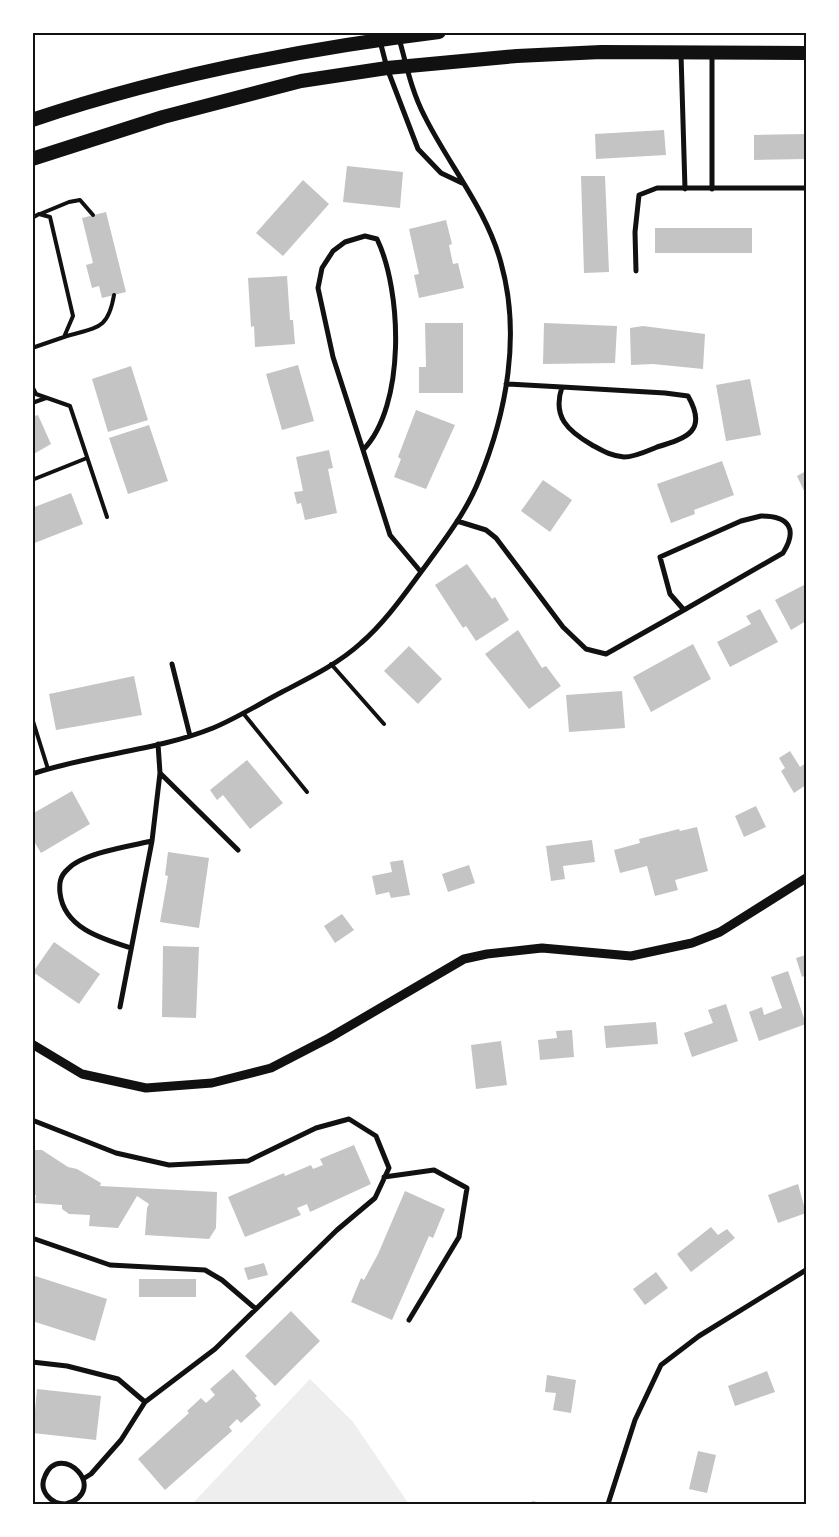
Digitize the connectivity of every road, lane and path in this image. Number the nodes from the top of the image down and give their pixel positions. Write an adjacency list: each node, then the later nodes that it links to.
1 (439, 32): 2 (highway)
2 (399, 37): 3 (highway); 7 (street)
3 (380, 40): 8 (street); 9 (highway)
4 (682, 53): 6 (highway); 7 (highway); 13 (street)
5 (806, 53): 6 (highway)
6 (712, 54): 14 (street)
7 (406, 67): 8 (highway); 11 (street)
8 (387, 68): 10 (highway); 11 (street)
9 (32, 120)
10 (32, 159)
11 (462, 183): 22 (street)
12 (806, 188): 14 (street)
13 (685, 189): 14 (street); 18 (street)
14 (712, 189)
15 (39, 214): 16 (lane); 17 (lane); 20 (lane)
16 (93, 215)
17 (32, 218)
18 (636, 271)
19 (114, 295): 20 (lane)
20 (64, 337): 21 (lane)
21 (32, 348)
22 (506, 384): 24 (street); 31 (street)
23 (32, 386): 25 (lane)
24 (562, 387): 24 (street)
25 (46, 398): 26 (lane); 28 (lane)
26 (32, 403)
27 (363, 450): 27 (street); 32 (street)
28 (87, 458): 29 (lane); 30 (lane)
29 (32, 480)
30 (107, 517)
31 (457, 521): 32 (street); 33 (street)
32 (421, 572): 35 (street)
33 (684, 610): 33 (street)
34 (172, 664): 39 (street)
35 (331, 664): 36 (street); 38 (lane)
36 (243, 713): 39 (street); 44 (lane)
37 (32, 718): 41 (lane)
38 (384, 724)
39 (190, 736): 40 (street)
40 (158, 744): 41 (street); 42 (street)
41 (48, 769): 43 (street)
42 (160, 773): 45 (street); 46 (street)
43 (32, 774)
44 (307, 792)
45 (152, 841): 48 (street); 48 (street)
46 (238, 850)
47 (806, 878): 50 (street)
48 (132, 948): 49 (street)
49 (120, 1007)
50 (32, 1044)
51 (32, 1120): 52 (street)
52 (384, 1177): 55 (street); 56 (street)
53 (32, 1238): 55 (street)
54 (806, 1270): 61 (street)
55 (256, 1309): 58 (street)
56 (409, 1320)
57 (32, 1362): 58 (street)
58 (146, 1402): 59 (street)
59 (83, 1479): 60 (street); 60 (street)
60 (66, 1504)
61 (608, 1504)

